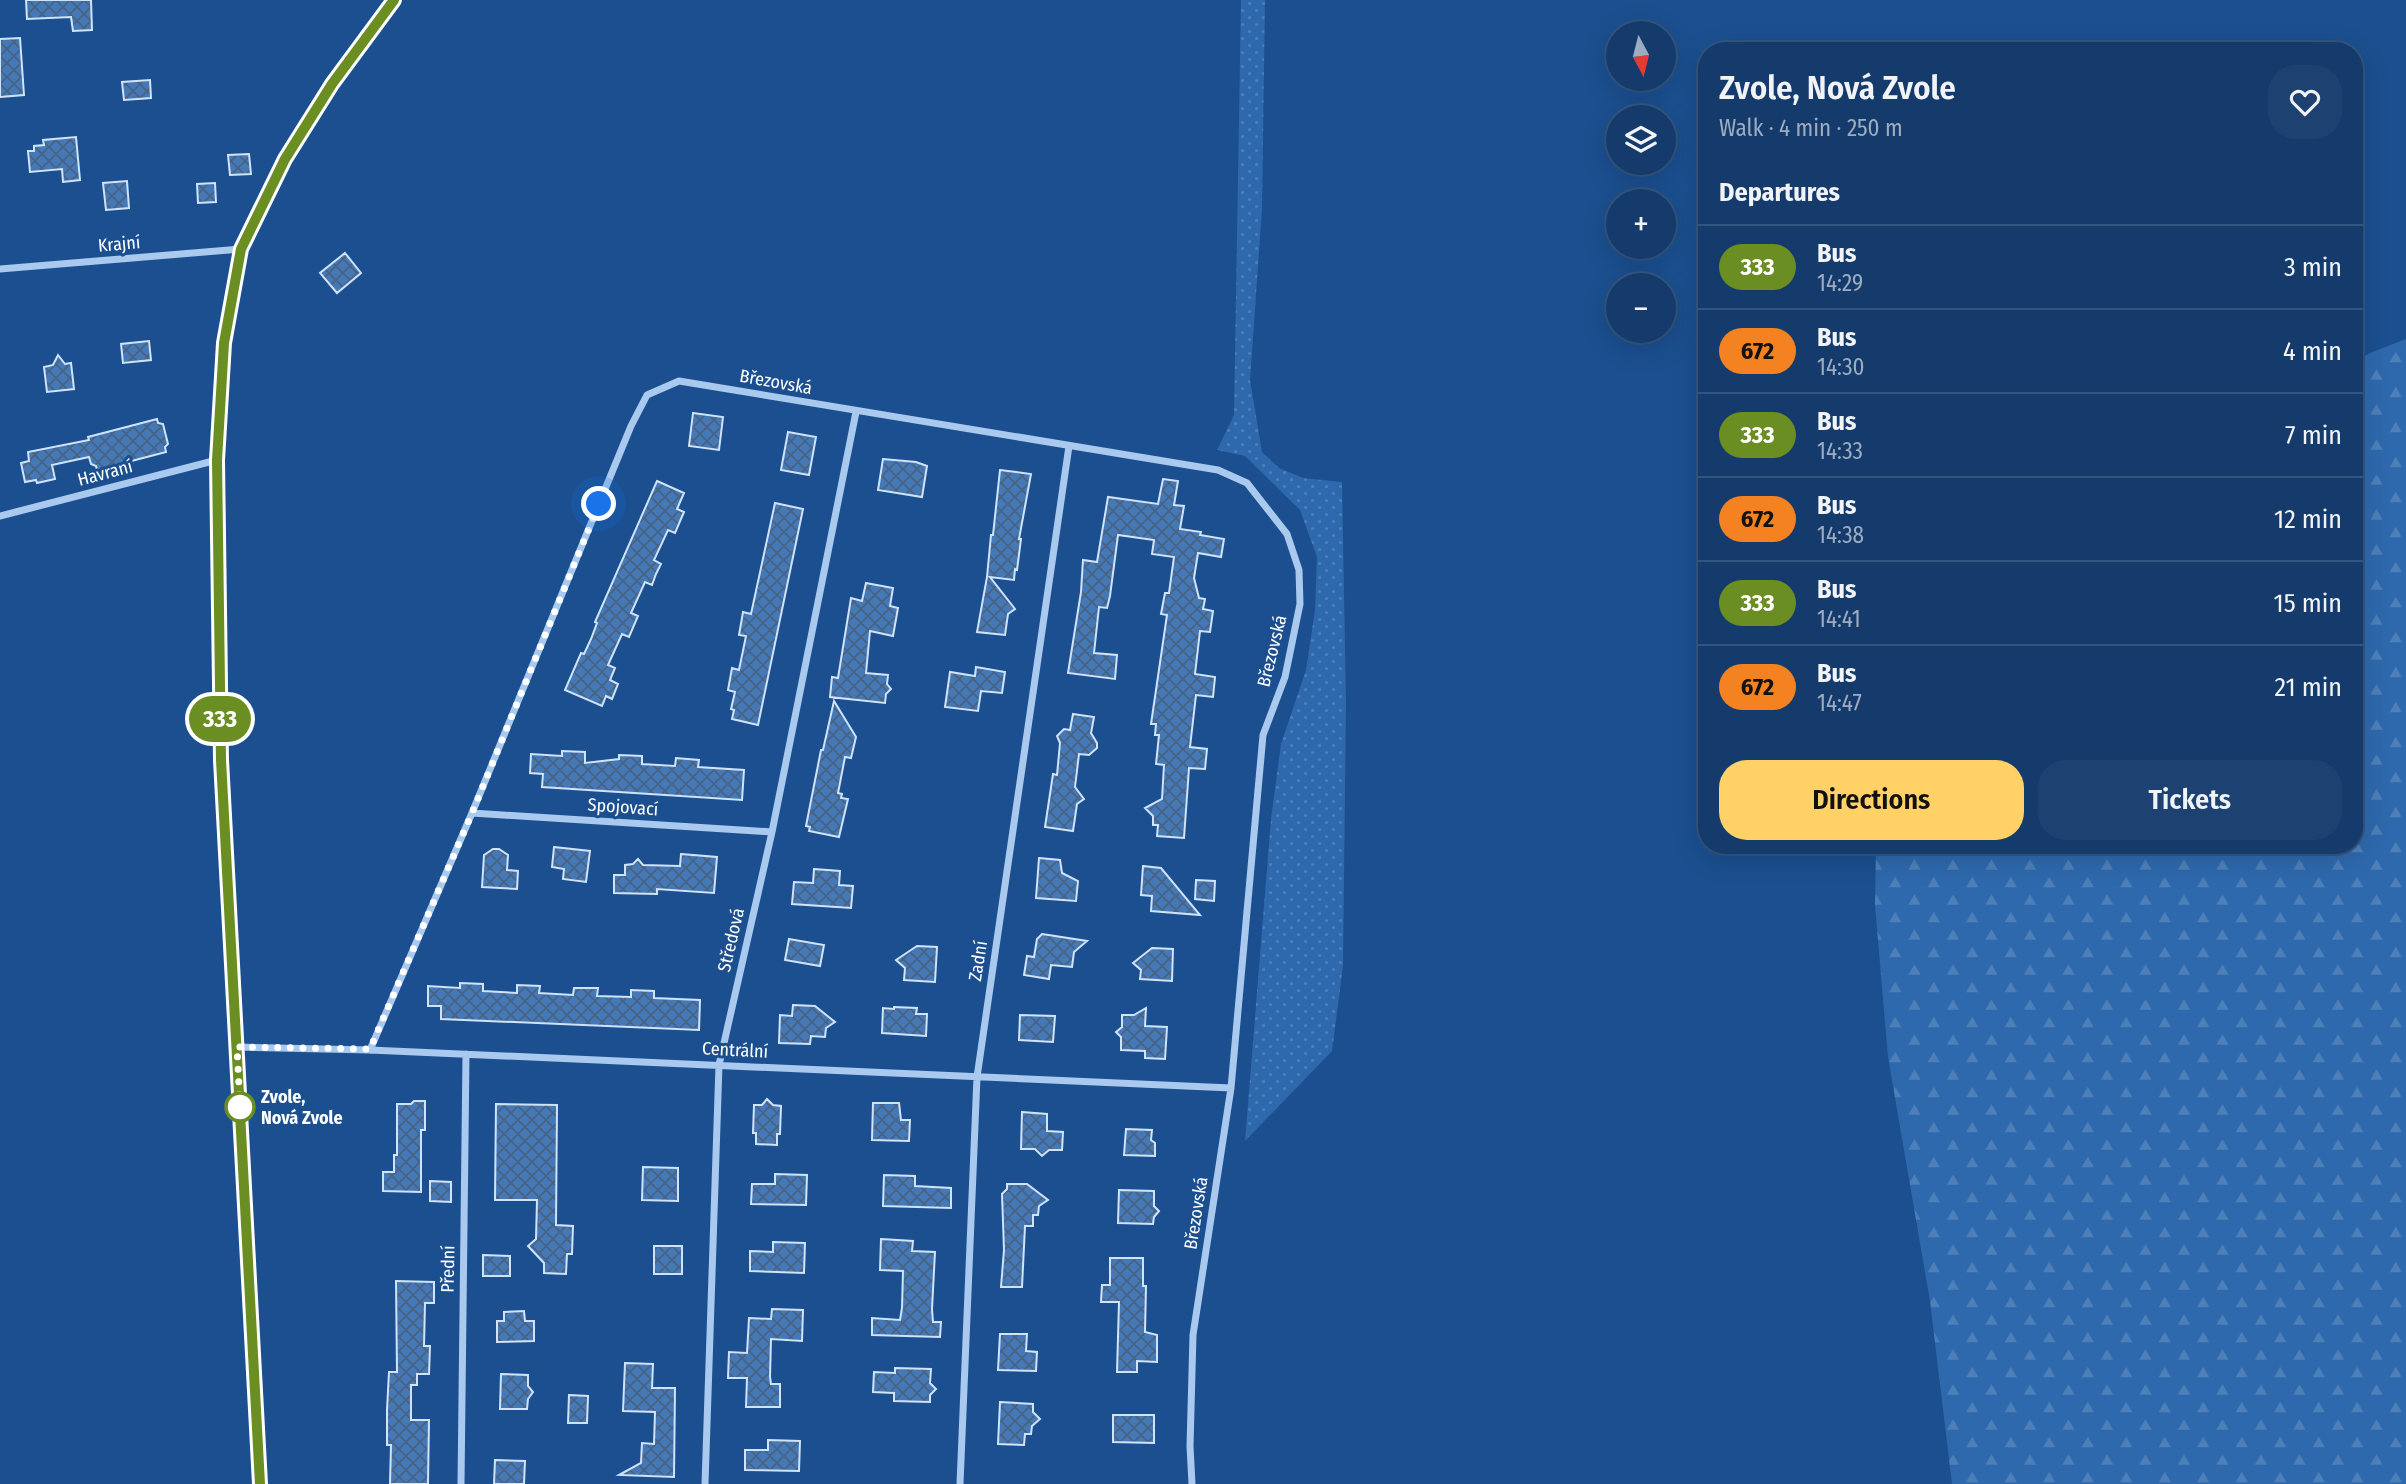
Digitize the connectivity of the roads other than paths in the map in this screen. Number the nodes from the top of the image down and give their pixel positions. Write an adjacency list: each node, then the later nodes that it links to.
1 (394, 0): 2 (street)
2 (241, 249): 3 (street, Krajní); 6 (street)
3 (0, 269)
4 (856, 412): 5 (street, Březovská); 8 (street, Březovská); 9 (street, Středová)
5 (1069, 446): 14 (street, Zadní); 15 (street, Březovská)
6 (217, 460): 7 (street, Havraní); 10 (street)
7 (0, 516)
8 (472, 813): 9 (street, Spojovací); 11 (street, Březovská)
9 (772, 832): 13 (street, Středová)
10 (237, 1047): 11 (street, Centrální); 16 (street)
11 (370, 1049): 12 (street, Centrální)
12 (466, 1054): 13 (street, Centrální); 17 (street, Přední)
13 (719, 1065): 14 (street, Centrální); 18 (street, Středová)
14 (976, 1077): 15 (street, Centrální); 19 (street, Zadní)
15 (1231, 1088): 20 (street, Březovská)
16 (260, 1484)
17 (461, 1484)
18 (705, 1484)
19 (960, 1484)
20 (1192, 1484)

